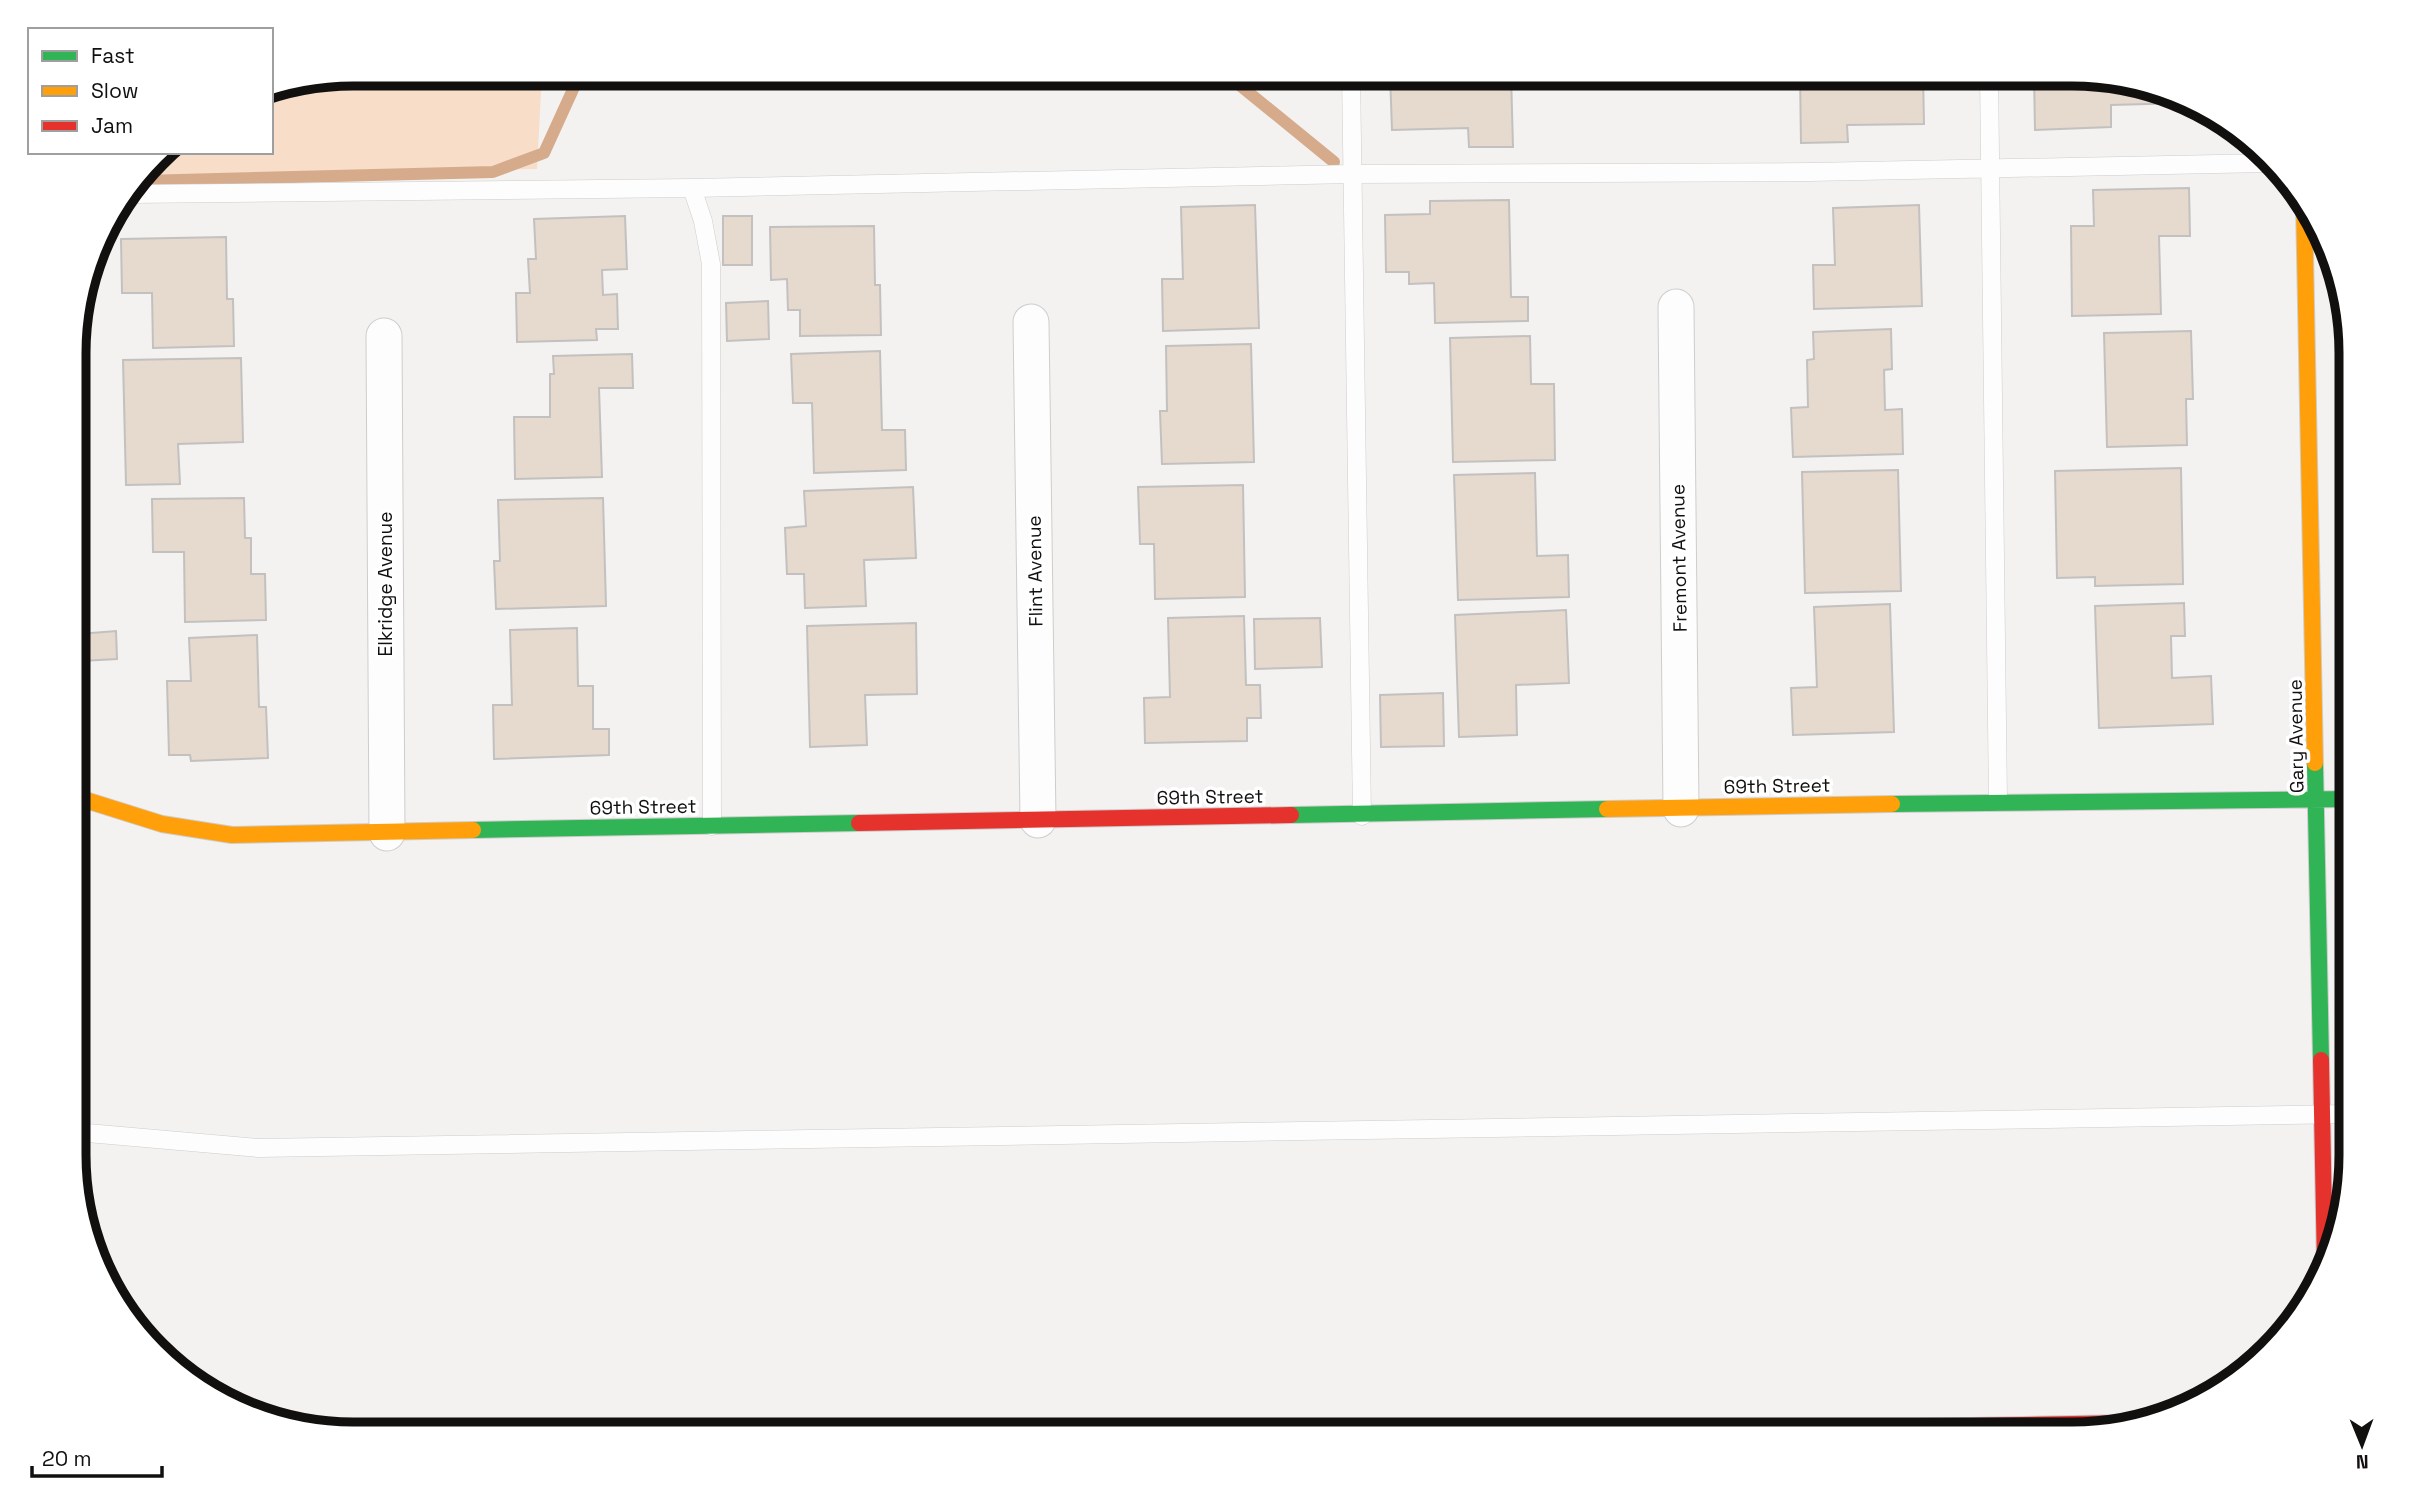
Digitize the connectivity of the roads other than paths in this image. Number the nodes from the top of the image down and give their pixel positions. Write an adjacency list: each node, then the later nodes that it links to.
1 (1350, 86): 5 (lane)
2 (1989, 86): 4 (lane)
3 (2260, 163): 4 (lane)
4 (1991, 166): 5 (lane); 15 (lane)
5 (1353, 174): 6 (lane); 17 (lane)
6 (692, 188): 7 (lane); 19 (lane)
7 (138, 194)
8 (2304, 222): 14 (street, Gary Avenue)
9 (1676, 307): 16 (street, Fremont Avenue)
10 (1031, 322): 18 (street, Flint Avenue)
11 (384, 336): 20 (street, Elkridge Avenue)
12 (2339, 799): 14 (street, 69th Street)
13 (86, 800): 20 (street, 69th Street)
14 (2318, 800): 15 (street, 69th Street); 21 (street, Gary Avenue)
15 (1998, 802): 16 (street, 69th Street)
16 (1681, 809): 17 (street, 69th Street)
17 (1362, 816): 18 (street, 69th Street)
18 (1038, 820): 19 (street, 69th Street)
19 (712, 826): 20 (street, 69th Street)
20 (387, 833)
21 (2323, 1114): 22 (lane); 23 (lane); 24 (street, Gary Avenue)
22 (2339, 1114)
23 (86, 1133)
24 (2325, 1242)

